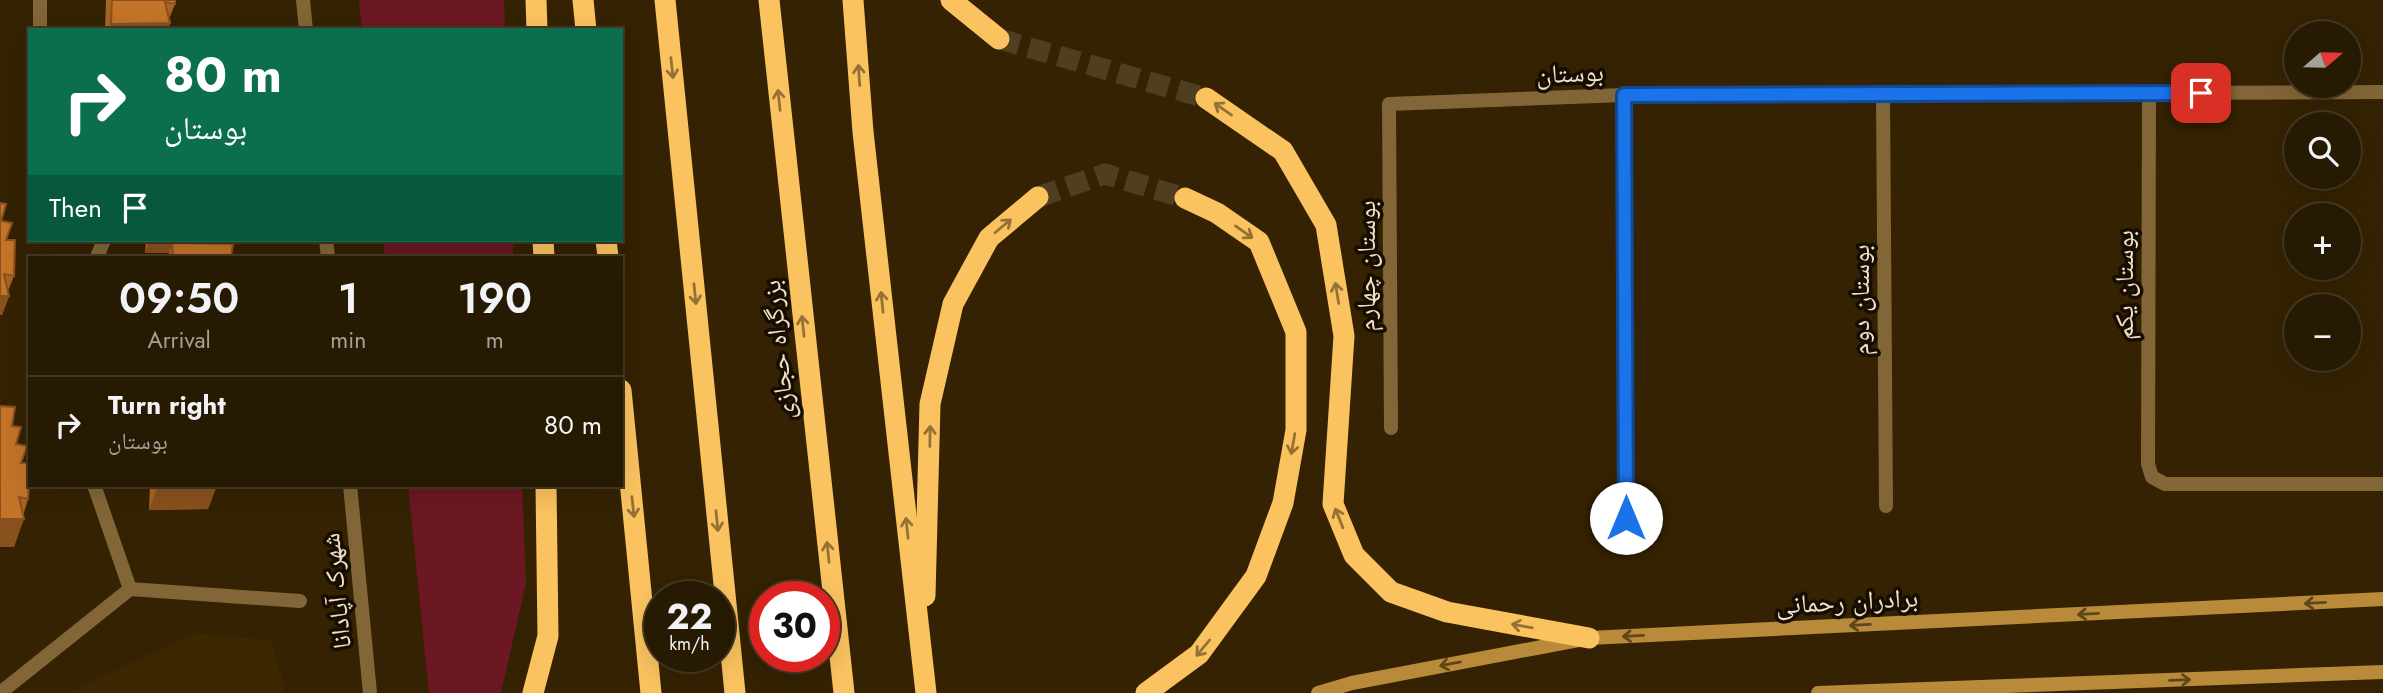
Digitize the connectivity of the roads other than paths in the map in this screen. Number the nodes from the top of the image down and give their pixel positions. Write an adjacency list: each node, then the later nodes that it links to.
1 (40, 0): 9 (street)
2 (303, 0): 10 (street)
3 (536, 0): 11 (highway)
4 (583, 0): 12 (highway)
5 (665, 0): 40 (highway, one-way to 40)
6 (769, 0): 41 (highway, بزرگراه حجازی, one-way to 6)
7 (853, 0): 35 (highway, one-way to 7)
8 (951, 0): 13 (highway)
9 (40, 28)
10 (306, 28)
11 (537, 28)
12 (586, 28)
13 (999, 39)
14 (2383, 92): 15 (street, بوستان)
15 (2149, 93): 16 (street, بوستان); 24 (street, بوستان یکم)
16 (1883, 94): 17 (street, بوستان); 28 (street, بوستان دوم)
17 (1624, 95): 19 (street, بوستان); 29 (street)
18 (1206, 98): 33 (highway, one-way to 18)
19 (1390, 104): 23 (street, بوستان چهارم)
20 (1038, 197): 35 (highway, one-way to 20)
21 (1185, 198): 42 (highway, one-way to 42)
22 (623, 410): 39 (highway, one-way to 39)
23 (1391, 428)
24 (2383, 484)
25 (95, 487): 30 (street)
26 (350, 487): 37 (street, شهرک آپادانا)
27 (546, 487): 38 (highway)
28 (1886, 506)
29 (1626, 518)
30 (130, 589): 32 (street); 36 (street)
31 (2383, 599): 33 (main road, برادران رحمانی, one-way to 33)
32 (300, 601)
33 (1589, 638): 43 (main road, برادران رحمانی, one-way to 43)
34 (2383, 672): 44 (main road, one-way to 34)
35 (925, 684)
36 (0, 693)
37 (370, 693)
38 (533, 693)
39 (651, 693)
40 (735, 693)
41 (844, 693)
42 (1146, 693)
43 (1318, 693)
44 (1818, 693)

